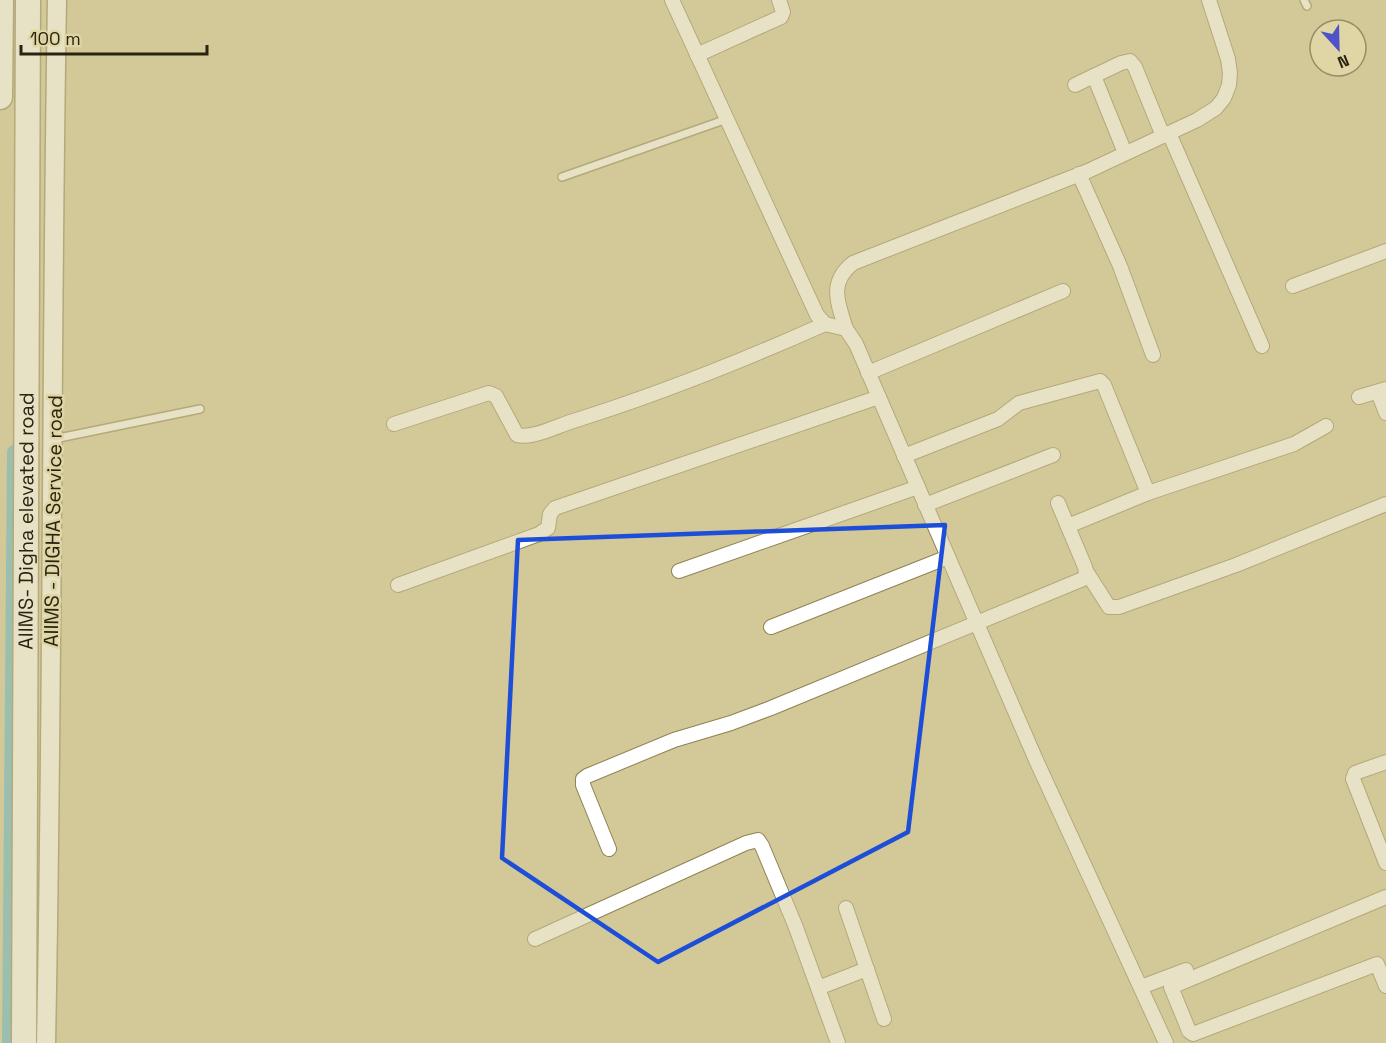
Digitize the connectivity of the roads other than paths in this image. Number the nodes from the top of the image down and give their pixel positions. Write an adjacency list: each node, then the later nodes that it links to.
1 (0, 0): 10 (highway)
2 (28, 0): 60 (highway, AIIMS- Digha elevated road)
3 (57, 0): 31 (main road, AIIMS - DIGHA Service road)
4 (672, 0): 7 (street)
5 (778, 0): 7 (street)
6 (1209, 0): 12 (street)
7 (697, 55): 11 (street)
8 (1094, 76): 9 (street); 12 (street); 13 (street)
9 (1075, 85)
10 (0, 97)
11 (727, 118): 15 (lane); 19 (street)
12 (1166, 134): 13 (street); 21 (street)
13 (1125, 153): 14 (street)
14 (1079, 174): 20 (street); 22 (street)
15 (562, 177)
16 (1386, 251): 17 (street)
17 (1293, 286)
18 (1064, 291): 23 (street)
19 (825, 324): 20 (street); 29 (street)
20 (846, 329): 23 (street)
21 (1262, 346)
22 (1153, 355)
23 (868, 373): 25 (street)
24 (1382, 391): 26 (street); 28 (street)
25 (879, 397): 33 (street); 43 (street)
26 (1359, 397)
27 (200, 409): 31 (lane)
28 (1386, 413)
29 (394, 424)
30 (1326, 426): 35 (street)
31 (54, 439): 61 (main road, AIIMS - DIGHA Service road)
32 (1053, 455): 38 (street)
33 (904, 456): 34 (street); 35 (street)
34 (918, 487): 38 (street); 41 (street)
35 (1148, 493): 39 (street)
36 (1058, 502): 39 (street)
37 (1386, 504): 42 (street)
38 (925, 505): 40 (street)
39 (1068, 526): 42 (street)
40 (948, 557): 44 (street); 45 (street)
41 (679, 571)
42 (1086, 571): 44 (street)
43 (398, 585)
44 (977, 624): 47 (street); 55 (street)
45 (771, 627)
46 (1386, 762): 48 (street)
47 (609, 849)
48 (1386, 863)
49 (1386, 894): 55 (street); 57 (street)
50 (846, 908): 53 (street)
51 (535, 939): 56 (street)
52 (1381, 962): 54 (street); 57 (street)
53 (867, 969): 56 (street); 58 (street)
54 (1386, 986)
55 (1141, 987): 59 (street)
56 (818, 988): 62 (street)
57 (1181, 1012): 59 (street)
58 (884, 1019)
59 (1157, 1023): 63 (street)
60 (24, 1043)
61 (46, 1043)
62 (838, 1043)
63 (1166, 1043)

